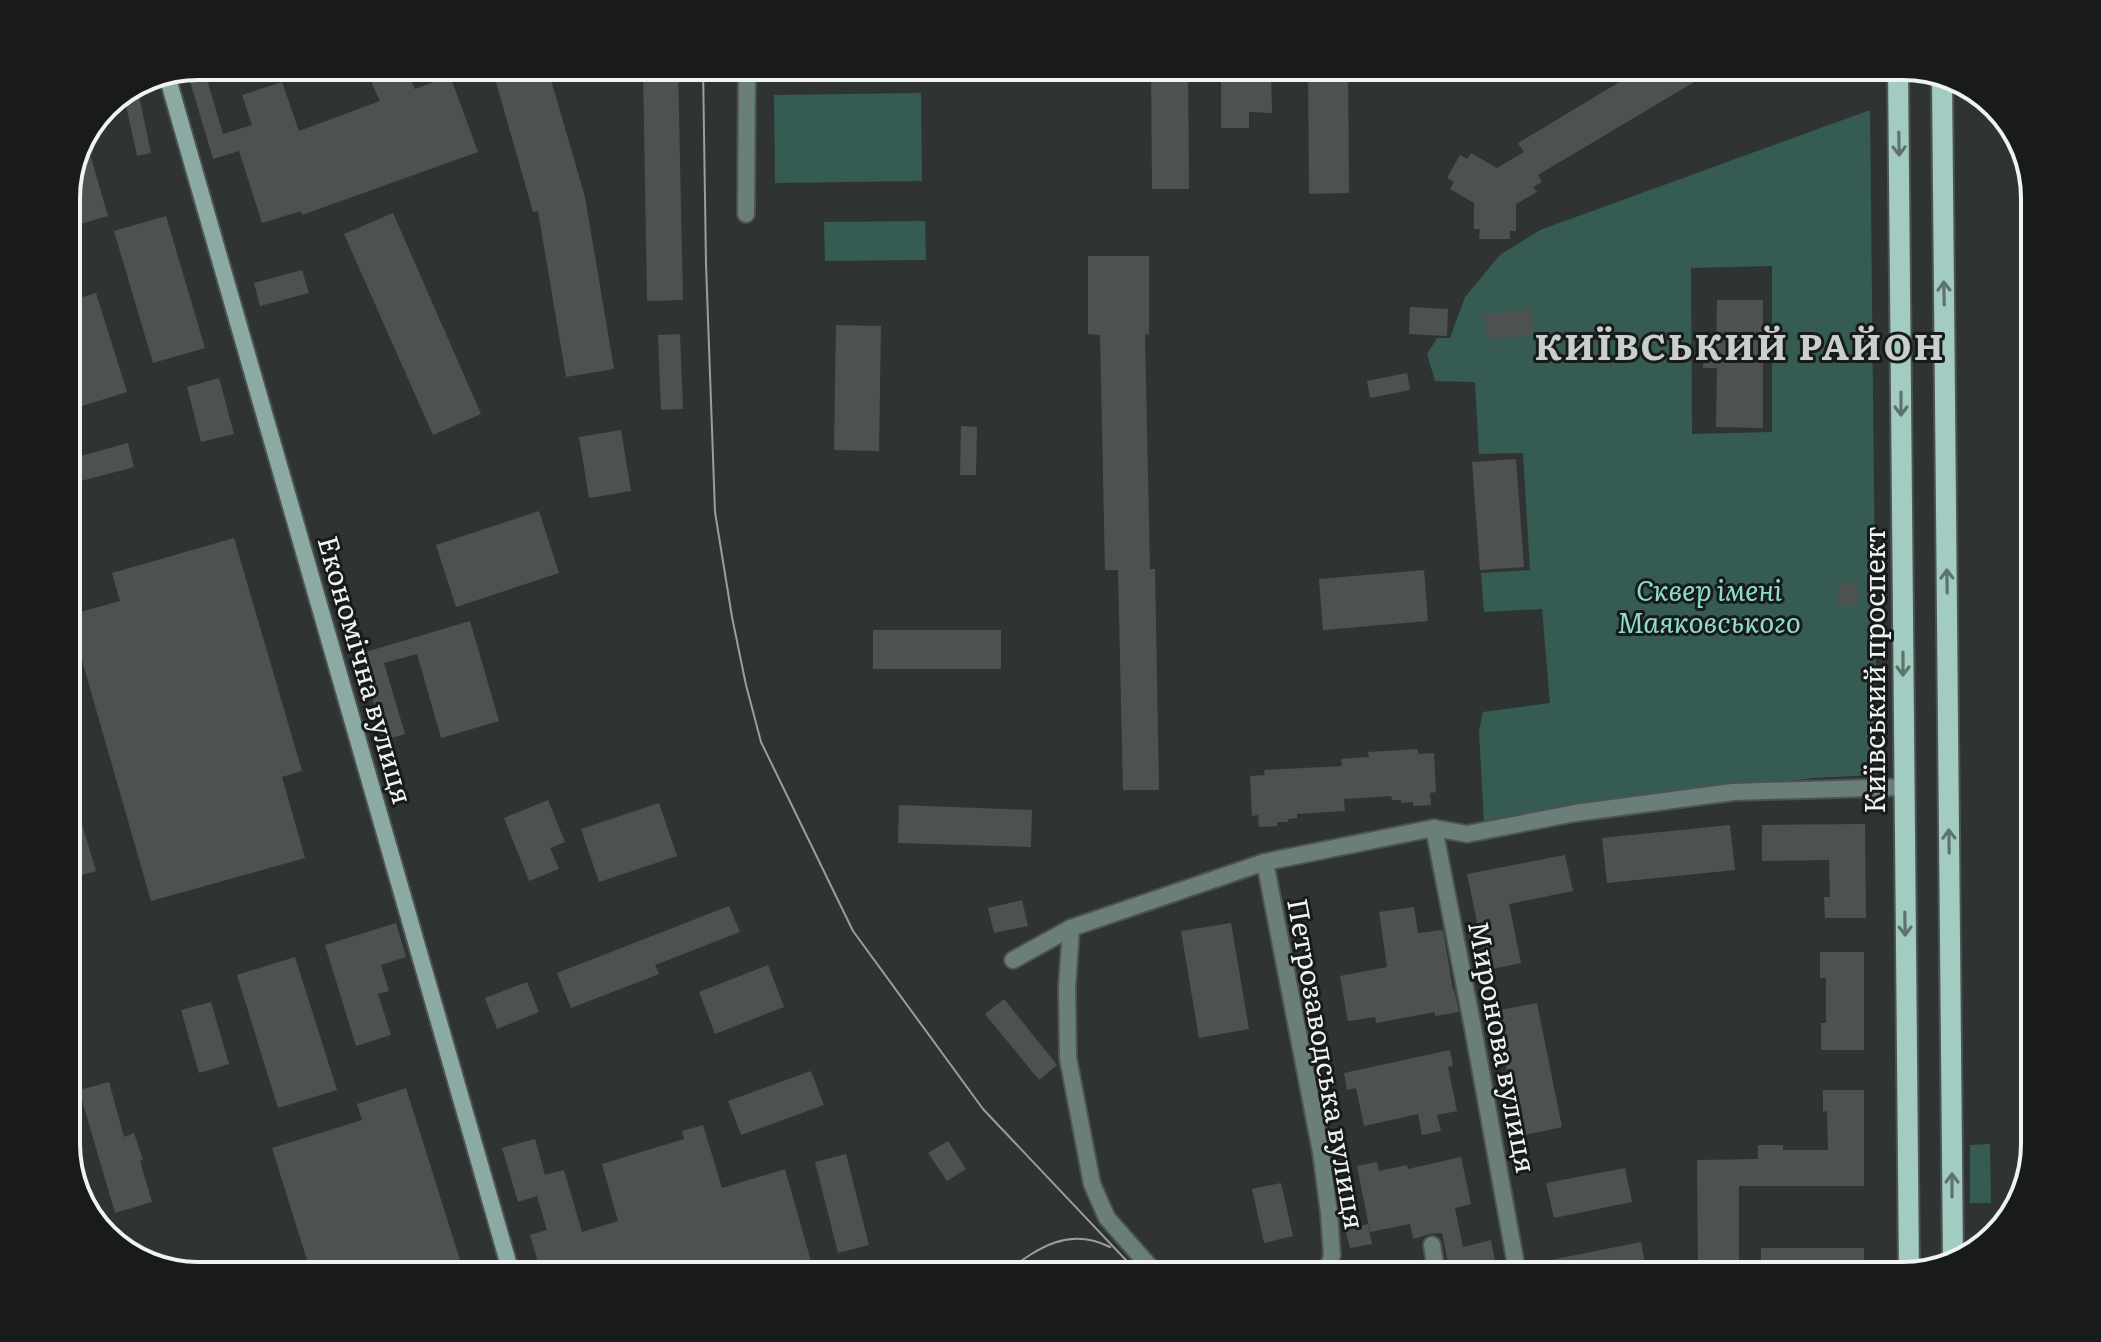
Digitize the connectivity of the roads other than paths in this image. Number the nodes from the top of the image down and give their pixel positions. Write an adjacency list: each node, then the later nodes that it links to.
1 (747, 80): 5 (street)
2 (1898, 80): 6 (main road, Київський проспект, one-way to 6)
3 (169, 84): 13 (street, Економічна вулиця)
4 (1942, 87): 12 (main road, one-way to 4)
5 (746, 214)
6 (1903, 787): 7 (street); 18 (main road, Київський проспект, one-way to 18)
7 (1434, 828): 8 (street); 17 (street, Миронова вулиця)
8 (1265, 862): 9 (street); 15 (street, Петрозаводська вулиця)
9 (1071, 928): 10 (street); 14 (street)
10 (1013, 960)
11 (1432, 1245): 16 (street)
12 (1953, 1251)
13 (508, 1262)
14 (1146, 1262)
15 (1330, 1262)
16 (1435, 1262)
17 (1515, 1262)
18 (1909, 1262)

